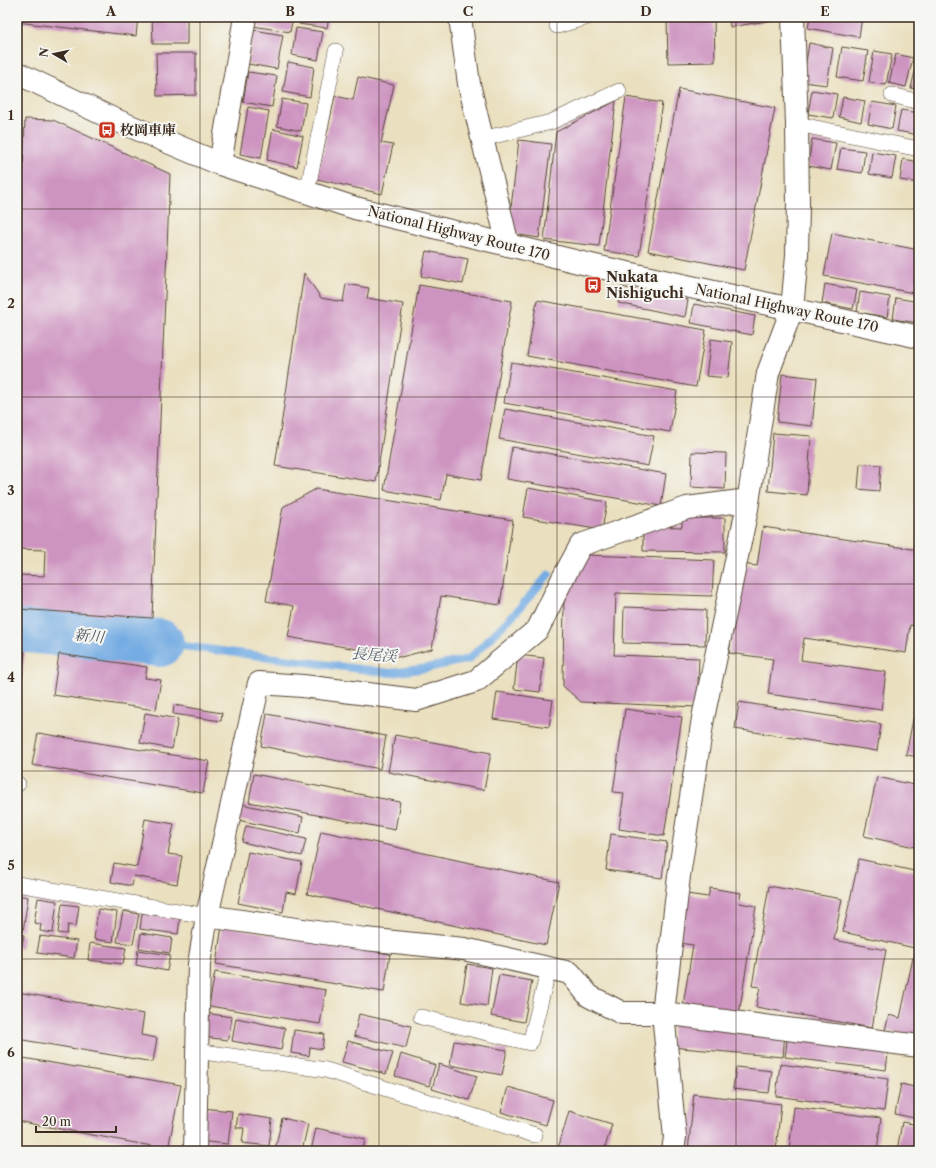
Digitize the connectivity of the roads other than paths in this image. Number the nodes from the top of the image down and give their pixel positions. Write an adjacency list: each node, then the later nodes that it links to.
1 (245, 17): 14 (main road)
2 (460, 17): 12 (main road)
3 (588, 17): 5 (lane)
4 (793, 17): 11 (main road)
5 (557, 26)
6 (336, 51): 15 (lane)
7 (17, 73): 14 (main road, National Highway Route 170)
8 (619, 91): 12 (lane)
9 (892, 95): 10 (lane)
10 (919, 102)
11 (797, 124): 13 (lane); 17 (main road)
12 (482, 139): 16 (main road)
13 (919, 148)
14 (220, 164): 15 (main road, National Highway Route 170)
15 (307, 192): 16 (main road, National Highway Route 170)
16 (508, 245): 17 (main road, National Highway Route 170)
17 (792, 309): 18 (main road, National Highway Route 170); 19 (main road)
18 (919, 338)
19 (748, 500): 21 (main road); 23 (main road)
20 (17, 884): 21 (lane)
21 (207, 916): 22 (main road); 26 (main road)
22 (549, 968): 23 (main road); 24 (lane)
23 (663, 1013): 25 (main road); 29 (main road)
24 (421, 1017)
25 (919, 1046)
26 (197, 1051): 27 (lane); 28 (main road)
27 (535, 1135)
28 (194, 1151)
29 (673, 1151)

